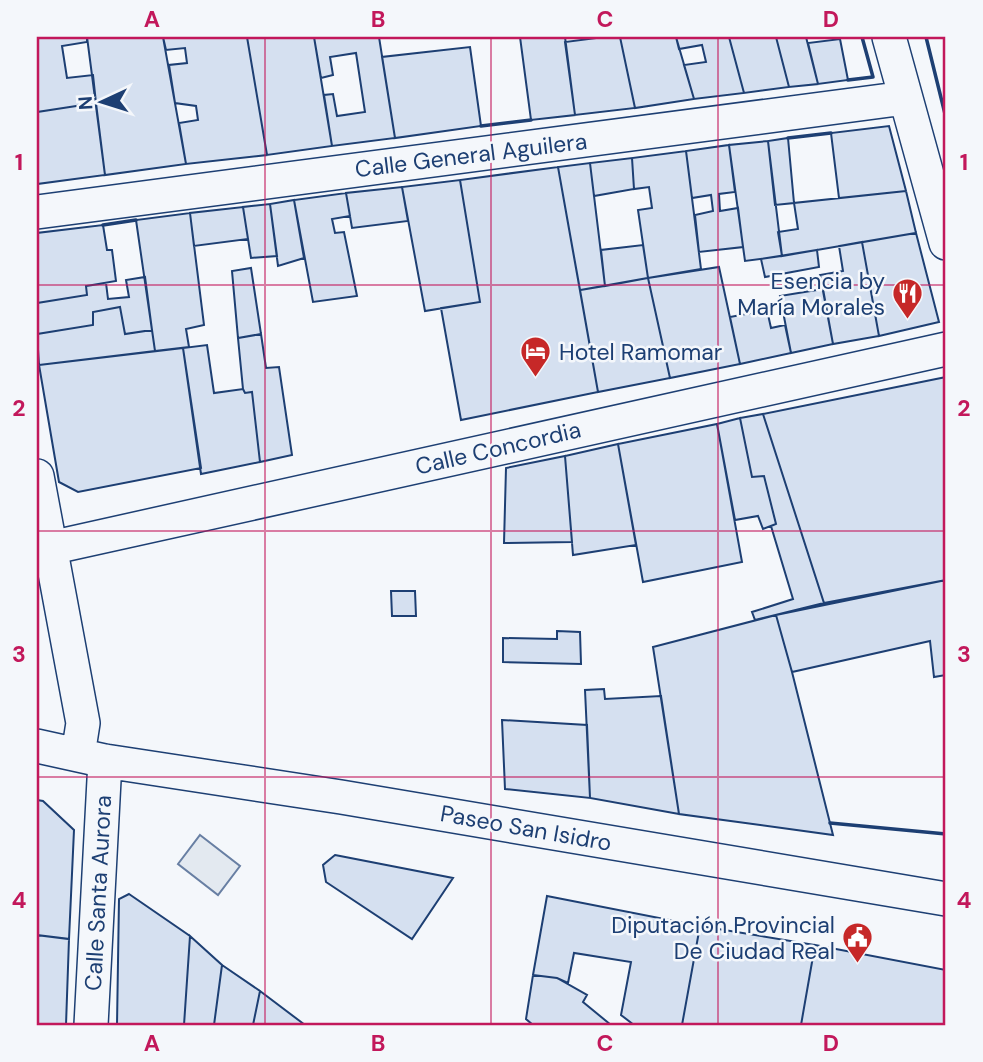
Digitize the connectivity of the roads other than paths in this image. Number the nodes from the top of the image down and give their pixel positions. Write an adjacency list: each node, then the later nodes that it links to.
1 (889, 37): 2 (street)
2 (905, 98): 3 (street, Calle General Aguilera); 4 (street)
3 (37, 212)
4 (946, 243)
5 (946, 349): 7 (street, Calle Concordia)
6 (37, 476): 7 (street, Calle Santa Aurora)
7 (50, 548): 9 (street, Calle Santa Aurora)
8 (37, 746): 9 (street, Paseo San Isidro)
9 (92, 758): 10 (street, Paseo San Isidro); 11 (street, Calle Santa Aurora)
10 (946, 900)
11 (91, 1025)

